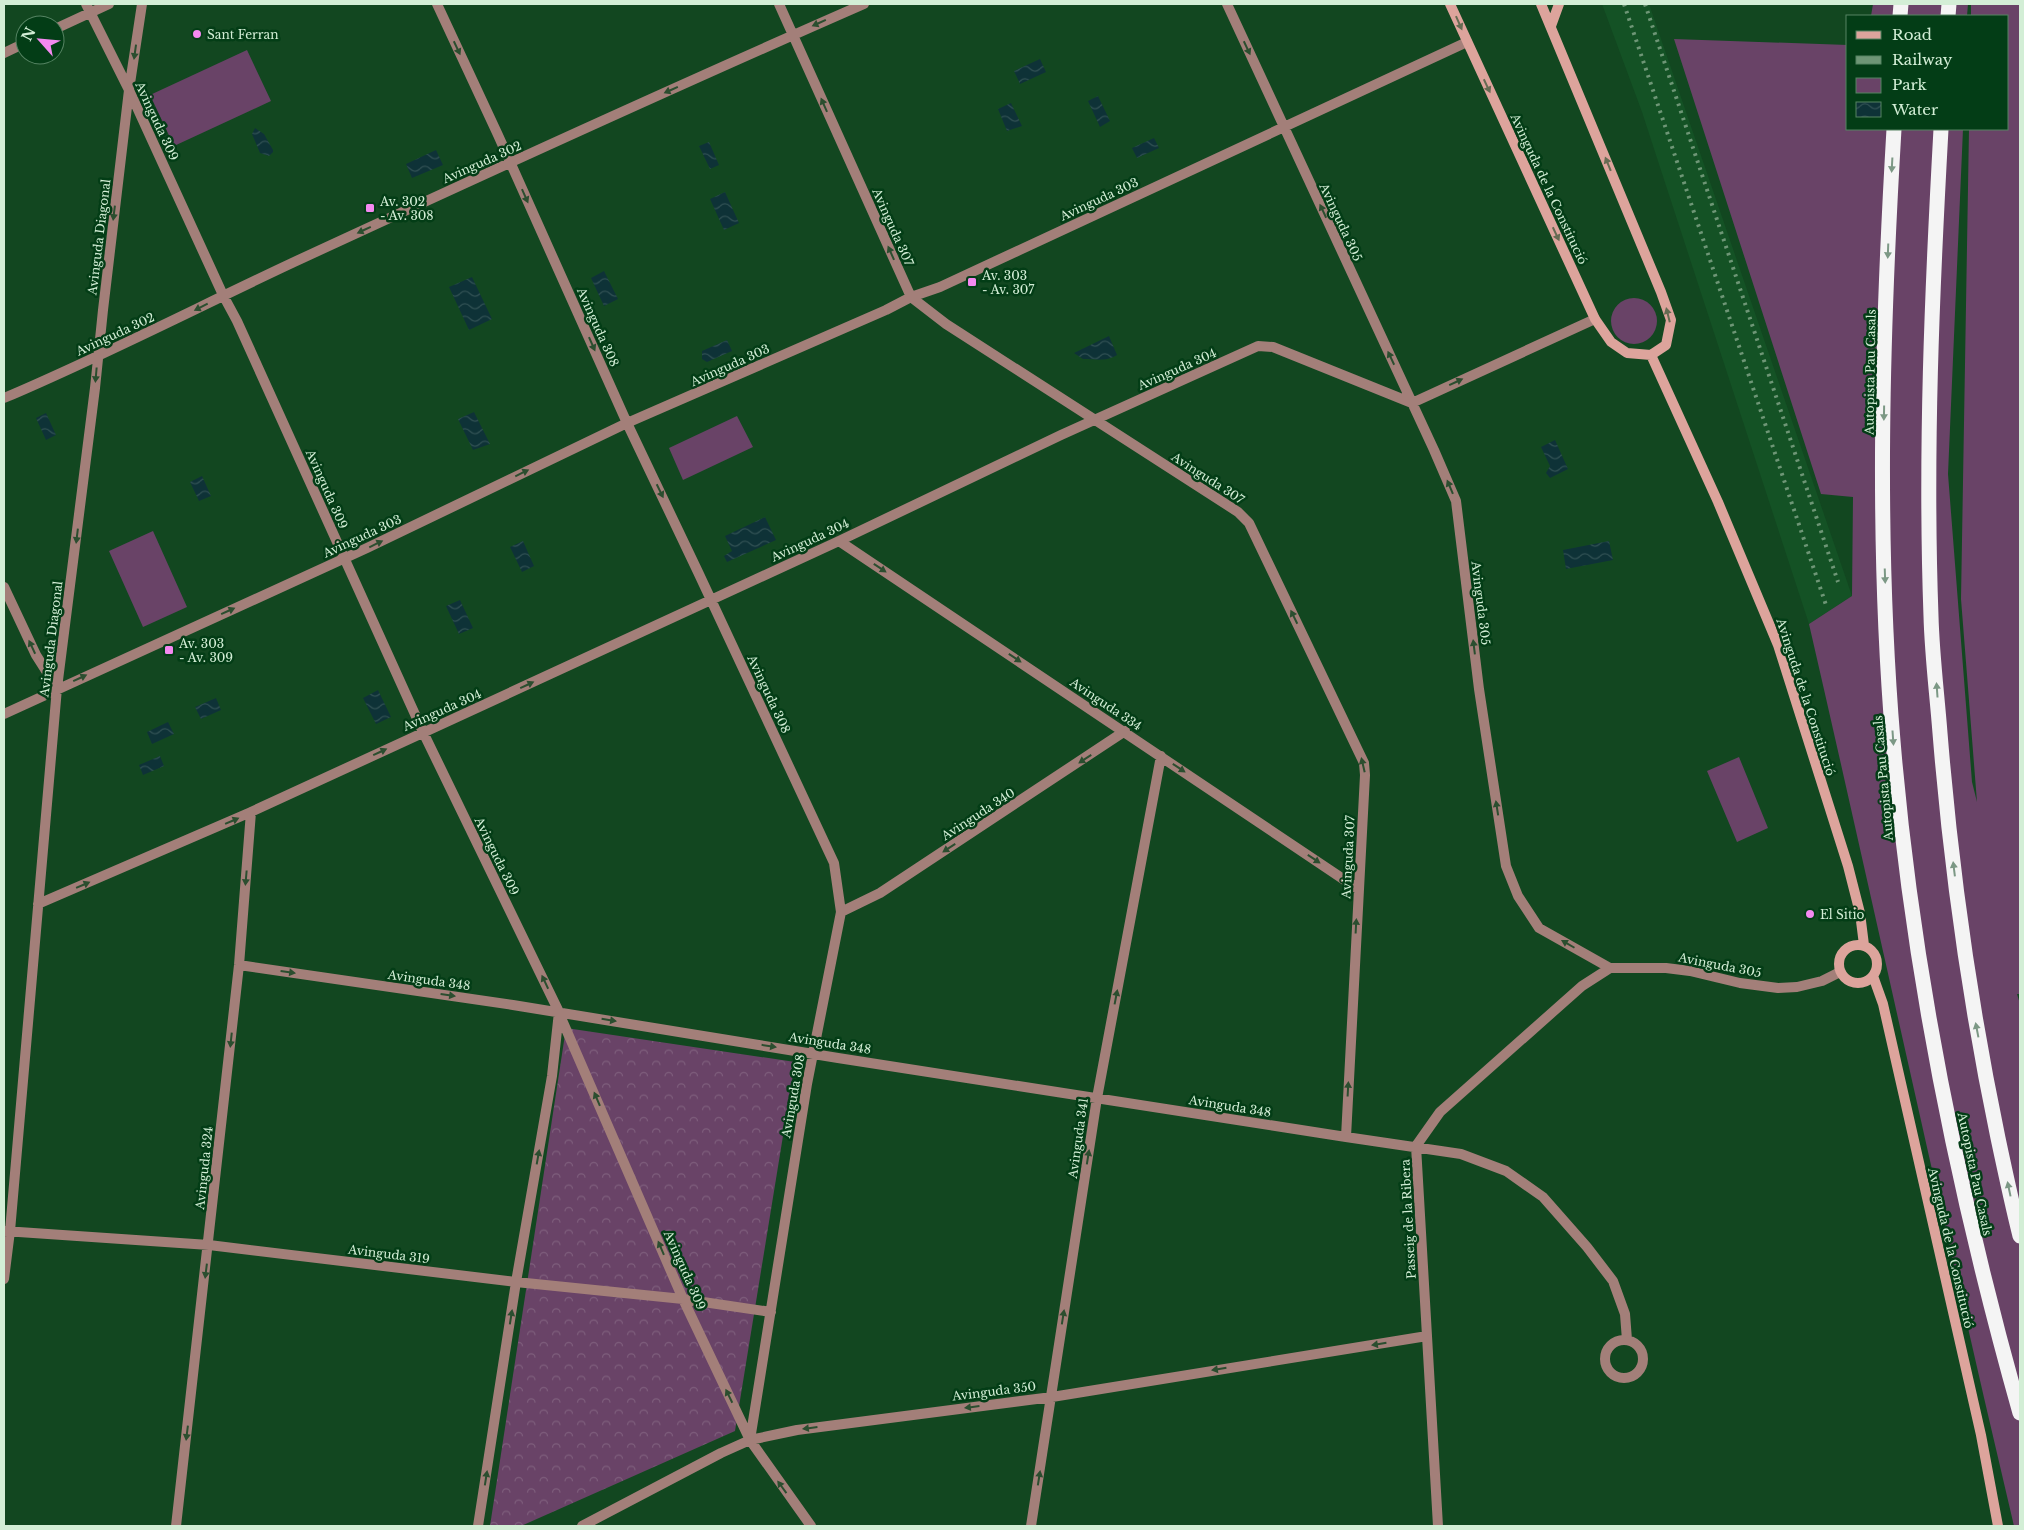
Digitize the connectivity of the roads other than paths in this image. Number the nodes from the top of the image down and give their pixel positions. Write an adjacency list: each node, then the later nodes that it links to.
1 (109, 4): 10 (street)
2 (142, 4): 15 (street, Avinguda Diagonal, one-way to 15)
3 (437, 4): 19 (street, Avinguda 308, one-way to 19)
4 (779, 4): 13 (street, Avinguda 307)
5 (864, 4): 13 (street, Avinguda 302, one-way to 13)
6 (1226, 4): 16 (street, Avinguda 305, one-way to 16)
7 (1450, 4): 14 (street, Avinguda de la Constitució, one-way to 14)
8 (1541, 4): 12 (street)
9 (1559, 4): 12 (street)
10 (88, 8): 11 (street); 15 (street, Avinguda 309)
11 (65, 23)
12 (1551, 26): 24 (street, one-way to 12)
13 (793, 34): 19 (street, Avinguda 302, one-way to 19); 21 (street, Avinguda 307, one-way to 13)
14 (1467, 42): 16 (street, Avinguda 303); 22 (street, Avinguda de la Constitució, one-way to 22)
15 (129, 90): 20 (street, Avinguda 309); 23 (street, Avinguda Diagonal, one-way to 23)
16 (1284, 126): 21 (street, Avinguda 303); 26 (street, Avinguda 305, one-way to 16)
17 (1894, 130): 62 (highway, Autopista Pau Casals, one-way to 62)
18 (1941, 130): 53 (highway, one-way to 18)
19 (510, 162): 20 (street, Avinguda 302, one-way to 20); 28 (street, Avinguda 308, one-way to 28)
20 (223, 295): 23 (street, Avinguda 302, one-way to 23); 30 (street, Avinguda 309)
21 (911, 297): 27 (street, Avinguda 307); 28 (street, Avinguda 303)
22 (1595, 319): 24 (street, Avinguda de la Constitució); 26 (street, one-way to 22)
23 (98, 355): 25 (street, Avinguda 302); 33 (street, Avinguda Diagonal, one-way to 33)
24 (1651, 355): 42 (street, Avinguda de la Constitució)
25 (4, 398)
26 (1412, 402): 27 (street, Avinguda 304); 44 (street, Avinguda 305, one-way to 26)
27 (1096, 420): 29 (street, Avinguda 304); 39 (street, Avinguda 307, one-way to 27)
28 (627, 423): 30 (street, Avinguda 303, one-way to 28); 32 (street, Avinguda 308, one-way to 32)
29 (839, 541): 32 (street, Avinguda 304); 35 (street, Avinguda 334, one-way to 35)
30 (345, 558): 33 (street, Avinguda 303, one-way to 30); 36 (street, Avinguda 309)
31 (4, 587): 33 (street, one-way to 31)
32 (711, 600): 36 (street, Avinguda 304, one-way to 32); 41 (street, Avinguda 308)
33 (57, 688): 34 (street, Avinguda 303); 40 (street, Avinguda Diagonal)
34 (4, 714)
35 (1125, 731): 37 (street, Avinguda 334); 41 (street, Avinguda 340, one-way to 41)
36 (423, 732): 38 (street, Avinguda 304, one-way to 36); 47 (street, Avinguda 309, one-way to 36)
37 (1161, 756): 39 (street, Avinguda 334, one-way to 39); 49 (street, Avinguda 341, one-way to 37)
38 (251, 812): 40 (street, Avinguda 304, one-way to 38); 43 (street, Avinguda 324, one-way to 43)
39 (1358, 888): 50 (street, Avinguda 307, one-way to 39)
40 (38, 904): 52 (street, Avinguda Diagonal)
41 (841, 912): 48 (street, Avinguda 308)
42 (1864, 945): 45 (street); 46 (street, Avinguda de la Constitució)
43 (239, 966): 47 (street, Avinguda 348, one-way to 47); 54 (street, Avinguda 324, one-way to 54)
44 (1610, 968): 45 (street, Avinguda 305); 51 (street, Passeig de la Ribera)
45 (1840, 972): 46 (street)
46 (1873, 976): 70 (street, Avinguda de la Constitució)
47 (559, 1012): 48 (street, Avinguda 348, one-way to 48); 56 (street, one-way to 47); 57 (street, Avinguda 309, one-way to 47)
48 (813, 1054): 49 (street, Avinguda 348); 58 (street, Avinguda 308)
49 (1096, 1098): 50 (street, Avinguda 348); 61 (street, Avinguda 341, one-way to 49)
50 (1346, 1138): 51 (street, Avinguda 348)
51 (1416, 1146): 59 (street, Passeig de la Ribera); 60 (street, Avinguda 348)
52 (6, 1229): 54 (street, Avinguda 319); 55 (street, Avinguda Diagonal)
53 (2020, 1236)
54 (209, 1246): 56 (street, Avinguda 319); 64 (street, Avinguda 324, one-way to 64)
55 (4, 1279)
56 (516, 1282): 57 (street, Avinguda 319); 65 (street, one-way to 56)
57 (683, 1299): 58 (street, Avinguda 319); 63 (street, Avinguda 309, one-way to 57)
58 (770, 1312): 63 (street, Avinguda 308)
59 (1427, 1336): 61 (street, Avinguda 350, one-way to 61); 69 (street, Passeig de la Ribera)
60 (1628, 1340)
61 (1052, 1397): 63 (street, Avinguda 350, one-way to 63); 68 (street, Avinguda 341, one-way to 61)
62 (2020, 1413)
63 (750, 1440): 66 (street, Avinguda 350); 67 (street, Avinguda 309, one-way to 63)
64 (176, 1526)
65 (478, 1526)
66 (582, 1526)
67 (811, 1526)
68 (1031, 1526)
69 (1438, 1526)
70 (1998, 1526)

